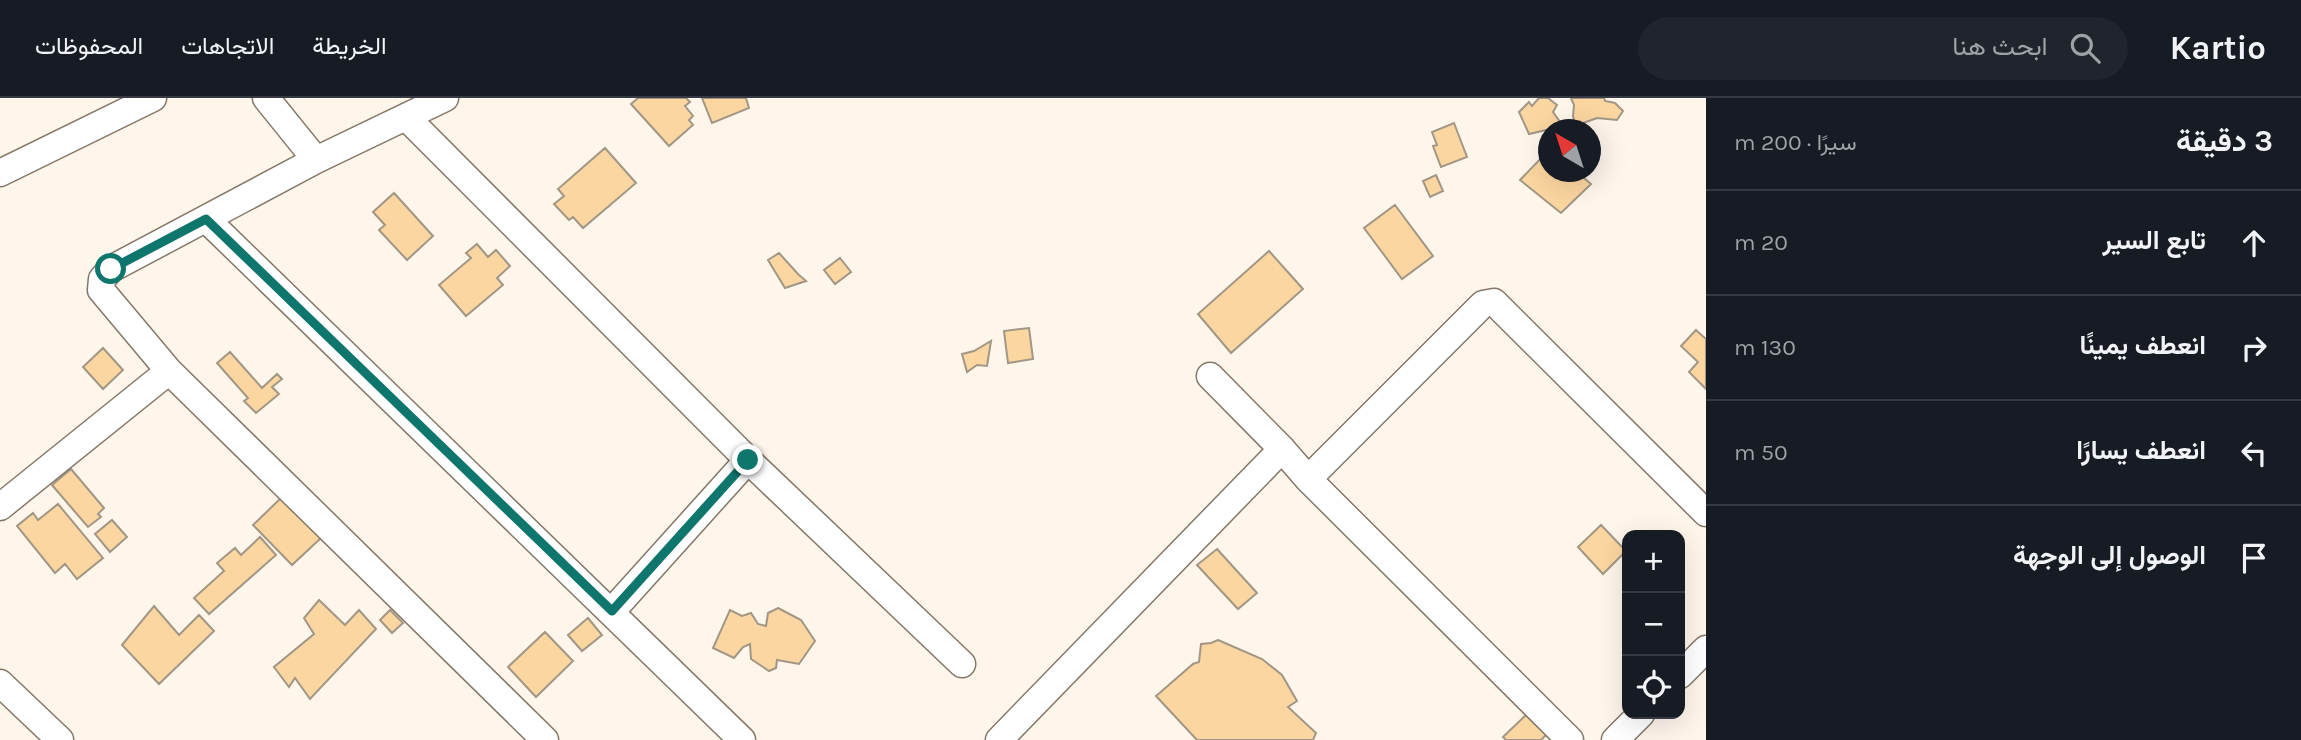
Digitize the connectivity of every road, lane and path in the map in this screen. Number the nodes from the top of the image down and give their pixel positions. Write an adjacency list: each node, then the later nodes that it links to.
1 (153, 98): 6 (street)
2 (266, 98): 5 (street)
3 (445, 98): 4 (street)
4 (406, 117): 5 (street); 11 (street)
5 (316, 160): 7 (street)
6 (0, 173)
7 (206, 219): 8 (street); 15 (street)
8 (169, 371): 13 (street); 22 (street)
9 (1210, 376): 10 (street)
10 (1282, 449): 12 (street); 24 (street)
11 (748, 460): 15 (street); 17 (street)
12 (1308, 479): 14 (street); 25 (street)
13 (0, 508)
14 (1706, 513)
15 (612, 611): 23 (street)
16 (1706, 649): 18 (street)
17 (962, 664)
18 (1685, 670)
19 (0, 683): 21 (street)
20 (1636, 719): 26 (street)
21 (60, 740)
22 (545, 740)
23 (742, 740)
24 (999, 740)
25 (1570, 740)
26 (1615, 740)

